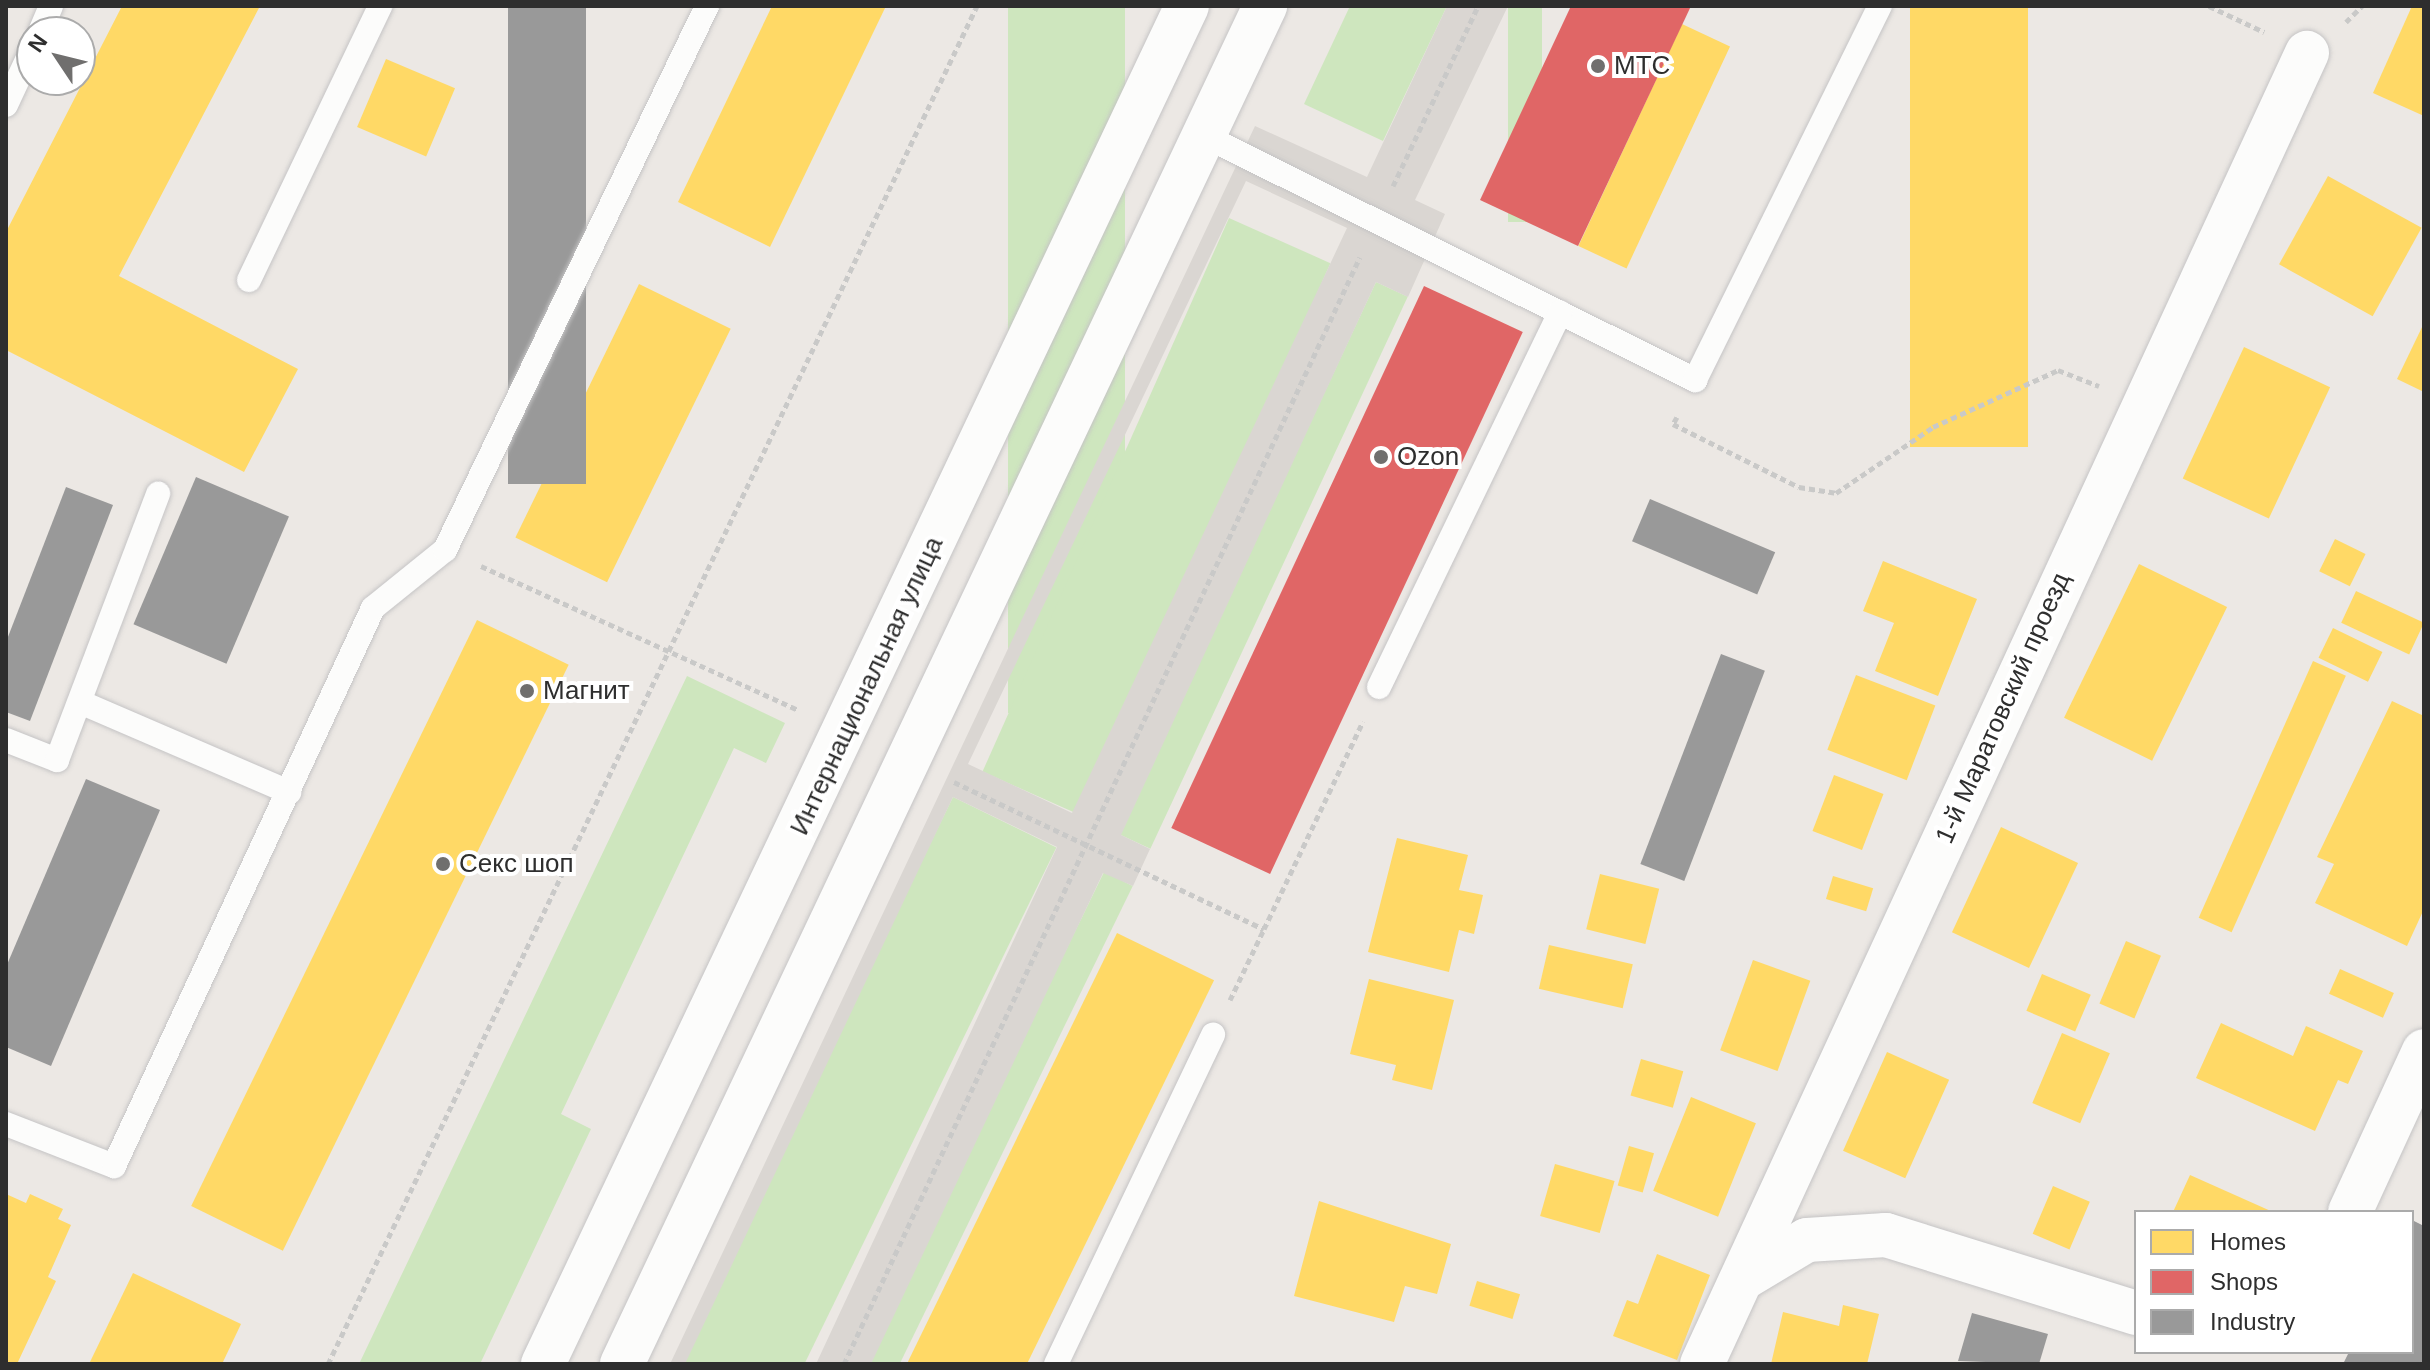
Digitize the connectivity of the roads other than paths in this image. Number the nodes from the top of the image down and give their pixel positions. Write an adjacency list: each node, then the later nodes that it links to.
1 (380, 6): 10 (lane)
2 (707, 6): 16 (lane)
3 (1187, 6): 23 (main road, Интернациональная улица)
4 (1265, 6): 9 (main road)
5 (1880, 6): 11 (lane)
6 (2307, 53): 21 (main road, 1-й Маратовский проезд)
7 (16, 83): 8 (lane)
8 (6, 105)
9 (1203, 135): 11 (lane); 24 (main road)
10 (249, 280)
11 (1560, 312): 13 (lane)
12 (158, 494): 14 (lane)
13 (1379, 687)
14 (80, 702): 15 (lane); 16 (lane)
15 (6, 740)
16 (289, 792): 19 (lane)
17 (1213, 1035): 25 (lane)
18 (2424, 1051): 20 (main road)
19 (6, 1124)
20 (2351, 1210)
21 (1747, 1276): 22 (main road); 26 (main road, 1-й Маратовский проезд)
22 (2134, 1312)
23 (543, 1364)
24 (622, 1364)
25 (1056, 1364)
26 (1702, 1364)

